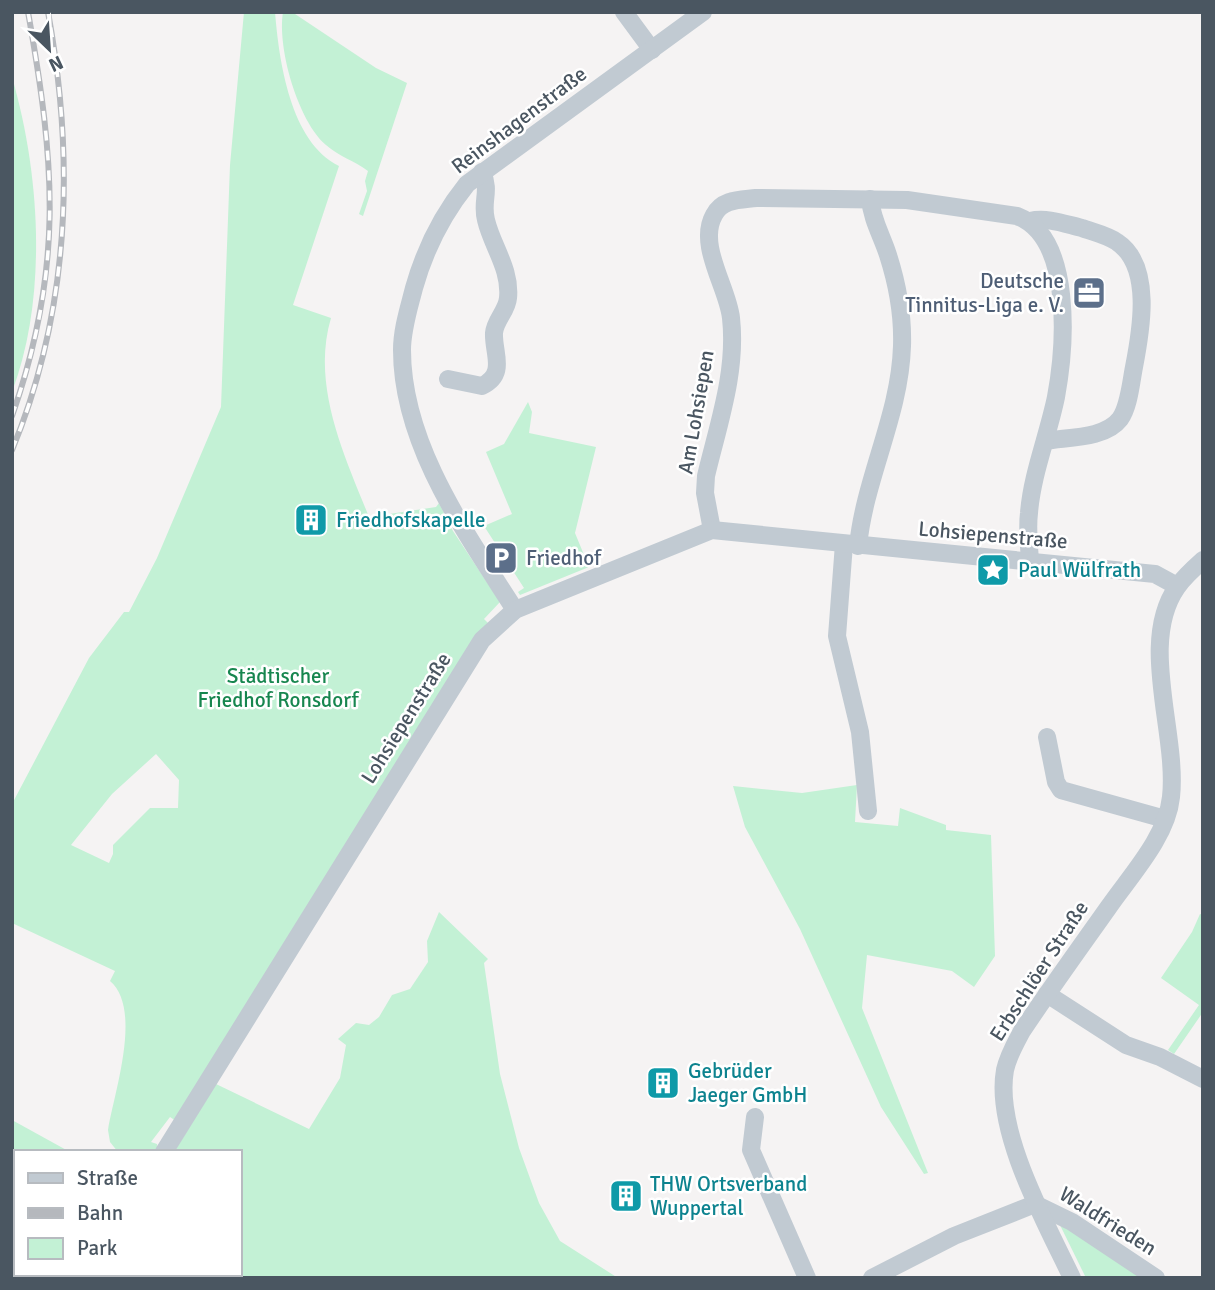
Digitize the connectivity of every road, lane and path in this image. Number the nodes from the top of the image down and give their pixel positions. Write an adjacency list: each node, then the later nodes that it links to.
1 (624, 12): 3 (street)
2 (703, 12): 3 (street, Reinshagenstraße)
3 (652, 50): 4 (street, Reinshagenstraße)
4 (482, 172): 7 (street); 14 (street, Reinshagenstraße)
5 (870, 199): 6 (street, Am Lohsiepen); 9 (street, Am Lohsiepen); 10 (street)
6 (1030, 221): 8 (street); 8 (street, Am Lohsiepen)
7 (448, 379)
8 (1045, 441): 12 (street)
9 (712, 530): 10 (street, Lohsiepenstraße); 14 (street, Lohsiepenstraße)
10 (851, 545): 12 (street, Lohsiepenstraße); 16 (street)
11 (1203, 560): 13 (street, Erbschlöer Straße)
12 (1030, 561): 13 (street, Lohsiepenstraße)
13 (1177, 586): 17 (street, Erbschlöer Straße)
14 (515, 610): 21 (street, Lohsiepenstraße)
15 (1047, 737): 17 (street)
16 (868, 811)
17 (1165, 819): 18 (street, Erbschlöer Straße)
18 (1047, 994): 19 (street); 22 (street, Erbschlöer Straße)
19 (1203, 1079)
20 (755, 1116): 23 (street)
21 (165, 1150)
22 (1035, 1204): 24 (street); 25 (street, Erbschlöer Straße); 26 (street, Waldfrieden)
23 (807, 1278)
24 (872, 1278)
25 (1072, 1278)
26 (1156, 1278)

